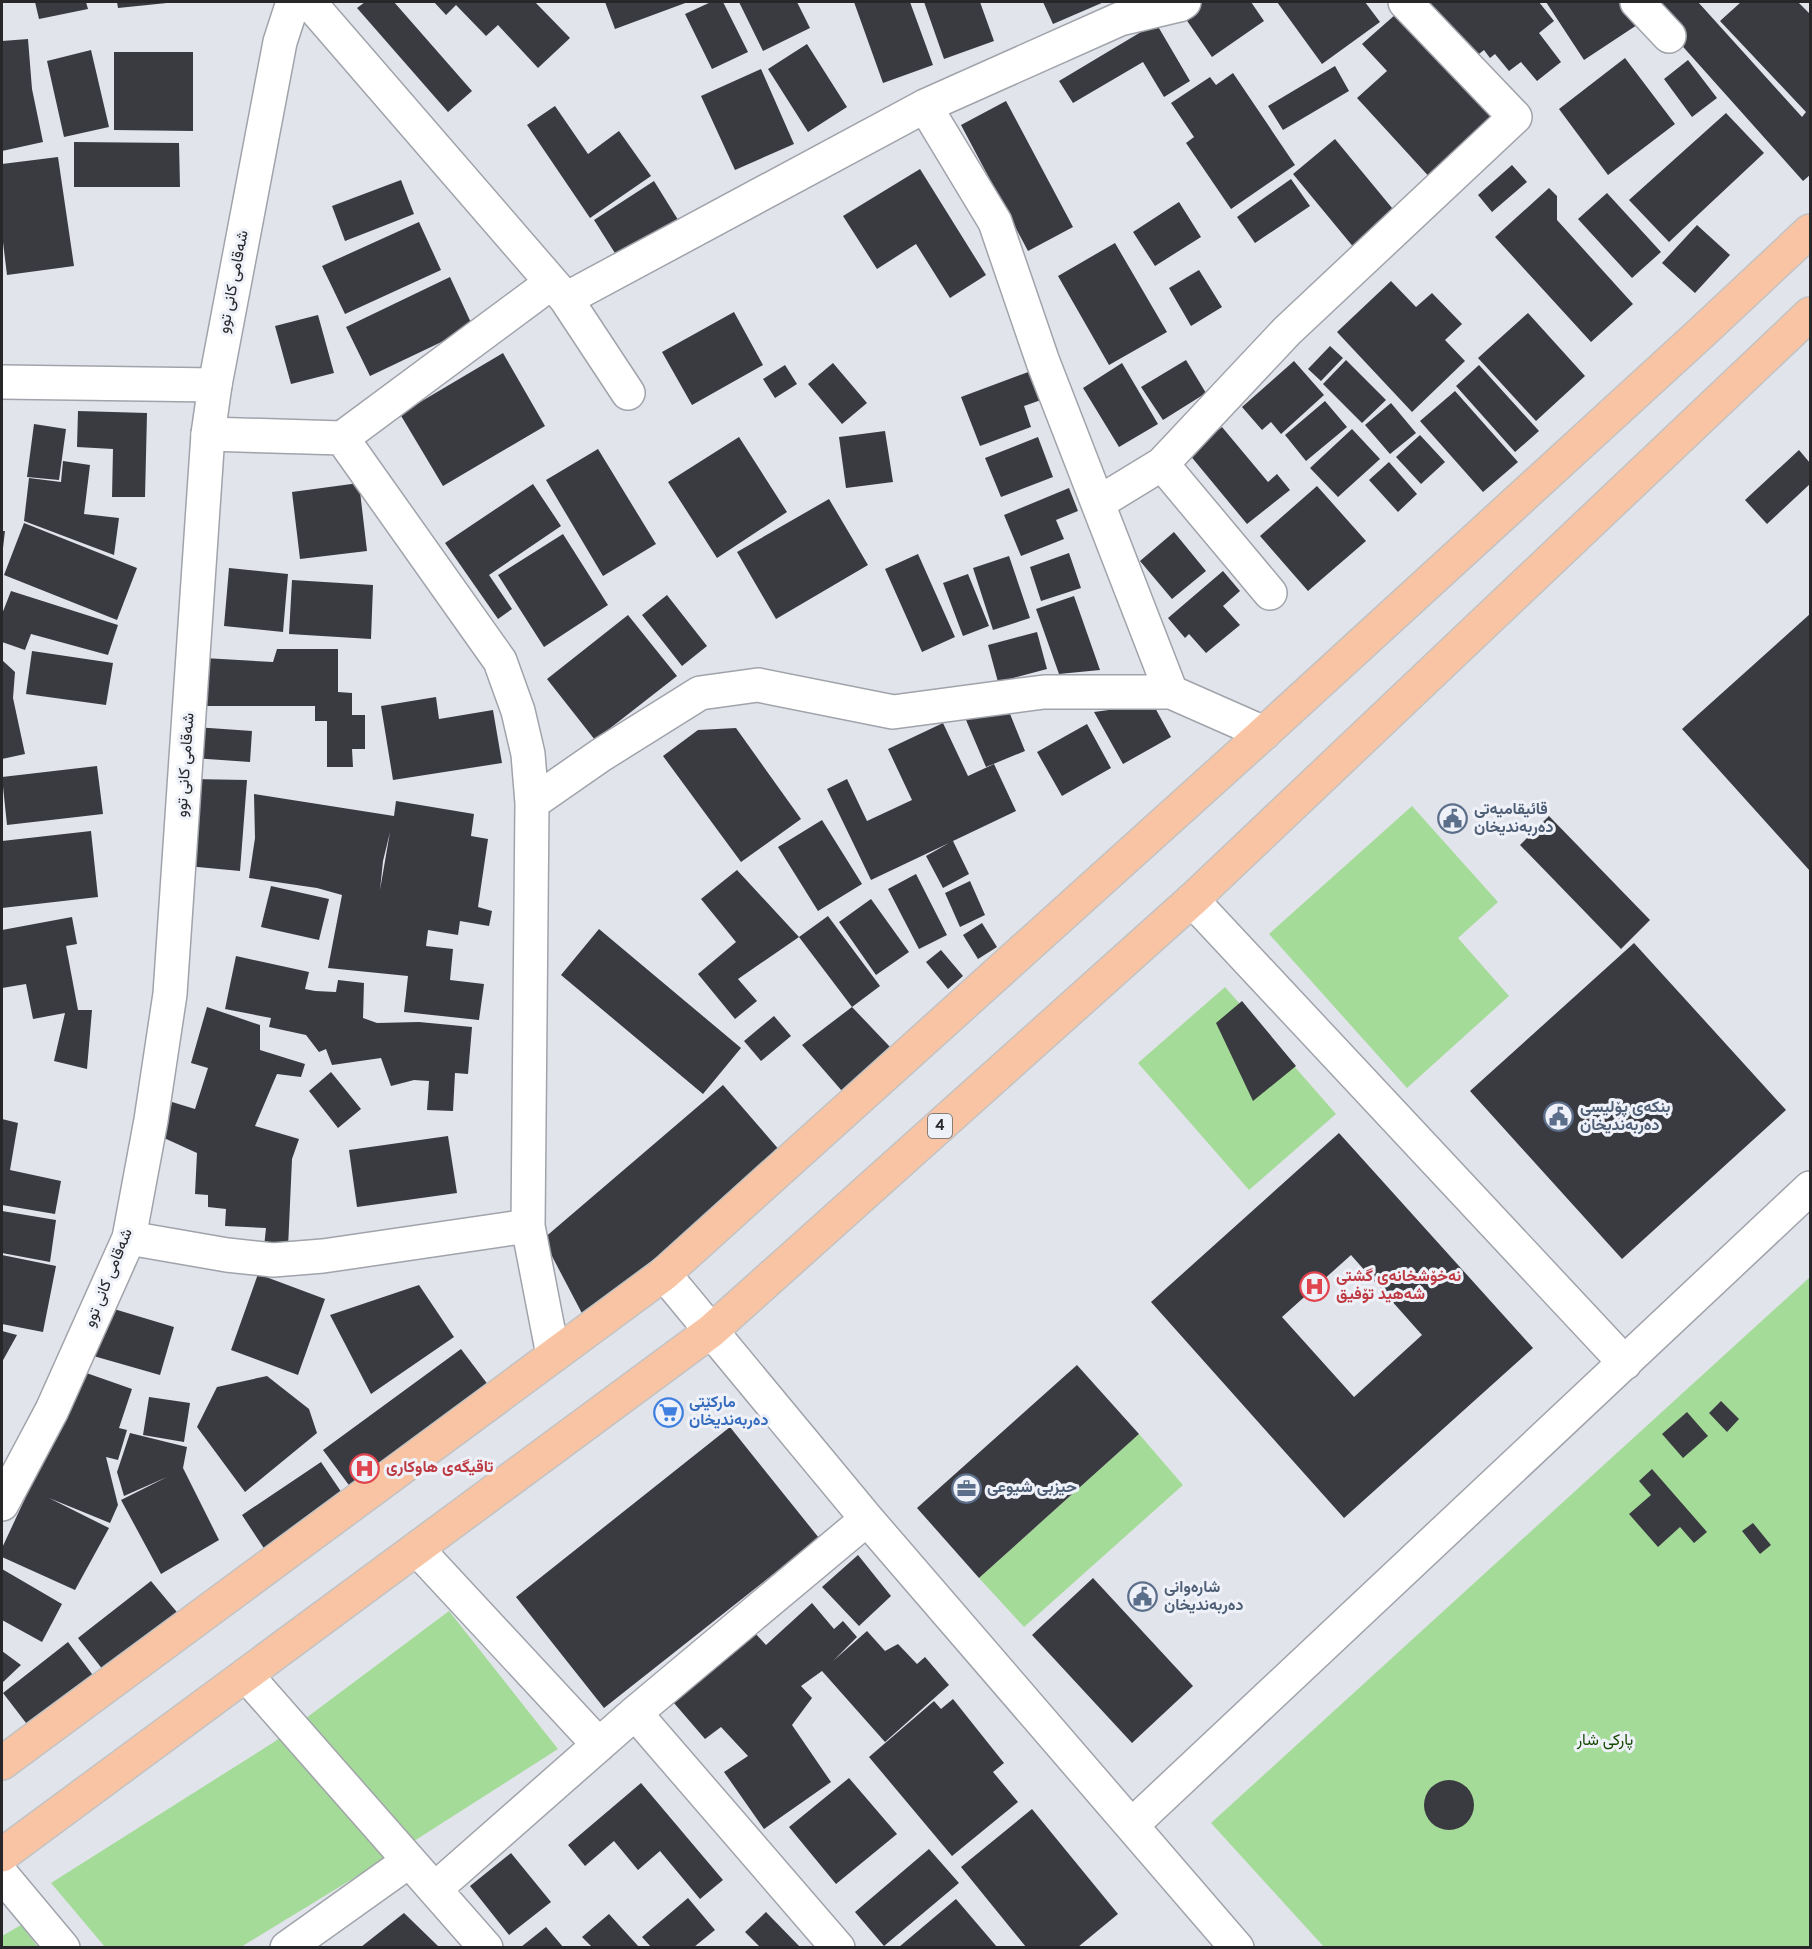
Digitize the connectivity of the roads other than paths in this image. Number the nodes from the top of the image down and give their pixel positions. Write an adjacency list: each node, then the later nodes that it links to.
1 (293, 2): 12 (street, شەقامی کانی توو)
2 (309, 2): 9 (street)
3 (1184, 2): 7 (street)
4 (1405, 2): 16 (street)
5 (1636, 2): 6 (street)
6 (1669, 36)
7 (925, 106): 9 (street); 17 (street)
8 (1810, 231): 20 (highway)
9 (559, 291): 13 (street); 15 (street)
10 (1810, 314): 22 (highway, 4)
11 (2, 382): 12 (street)
12 (215, 385): 14 (street, شەقامی کانی توو)
13 (628, 393)
14 (208, 434): 15 (street); 25 (street, شەقامی کانی توو)
15 (342, 438): 21 (street)
16 (1162, 464): 17 (street); 18 (street)
17 (1098, 503): 19 (street)
18 (1270, 593)
19 (1171, 692): 20 (street); 21 (street)
20 (1264, 733): 26 (highway)
21 (532, 803): 24 (street)
22 (1192, 900): 27 (highway, 4); 29 (street)
23 (1810, 1188): 29 (street)
24 (528, 1226): 25 (street); 28 (street)
25 (129, 1238): 30 (street, شەقامی کانی توو)
26 (664, 1274): 27 (street); 28 (highway)
27 (711, 1332): 31 (street); 32 (highway, 4)
28 (553, 1355): 36 (highway)
29 (1625, 1363): 37 (street)
30 (2, 1504)
31 (867, 1519): 34 (street); 37 (street)
32 (417, 1549): 33 (highway, 4); 35 (street)
33 (246, 1675): 38 (highway, 4); 39 (street)
34 (635, 1713): 35 (street); 45 (street)
35 (599, 1745): 41 (street)
36 (3, 1760)
37 (1132, 1825): 46 (street)
38 (2, 1856)
39 (409, 1861): 41 (street); 43 (street)
40 (2, 1875): 42 (street)
41 (435, 1889): 44 (street)
42 (63, 1947)
43 (287, 1947)
44 (486, 1947)
45 (838, 1947)
46 (1236, 1947)

